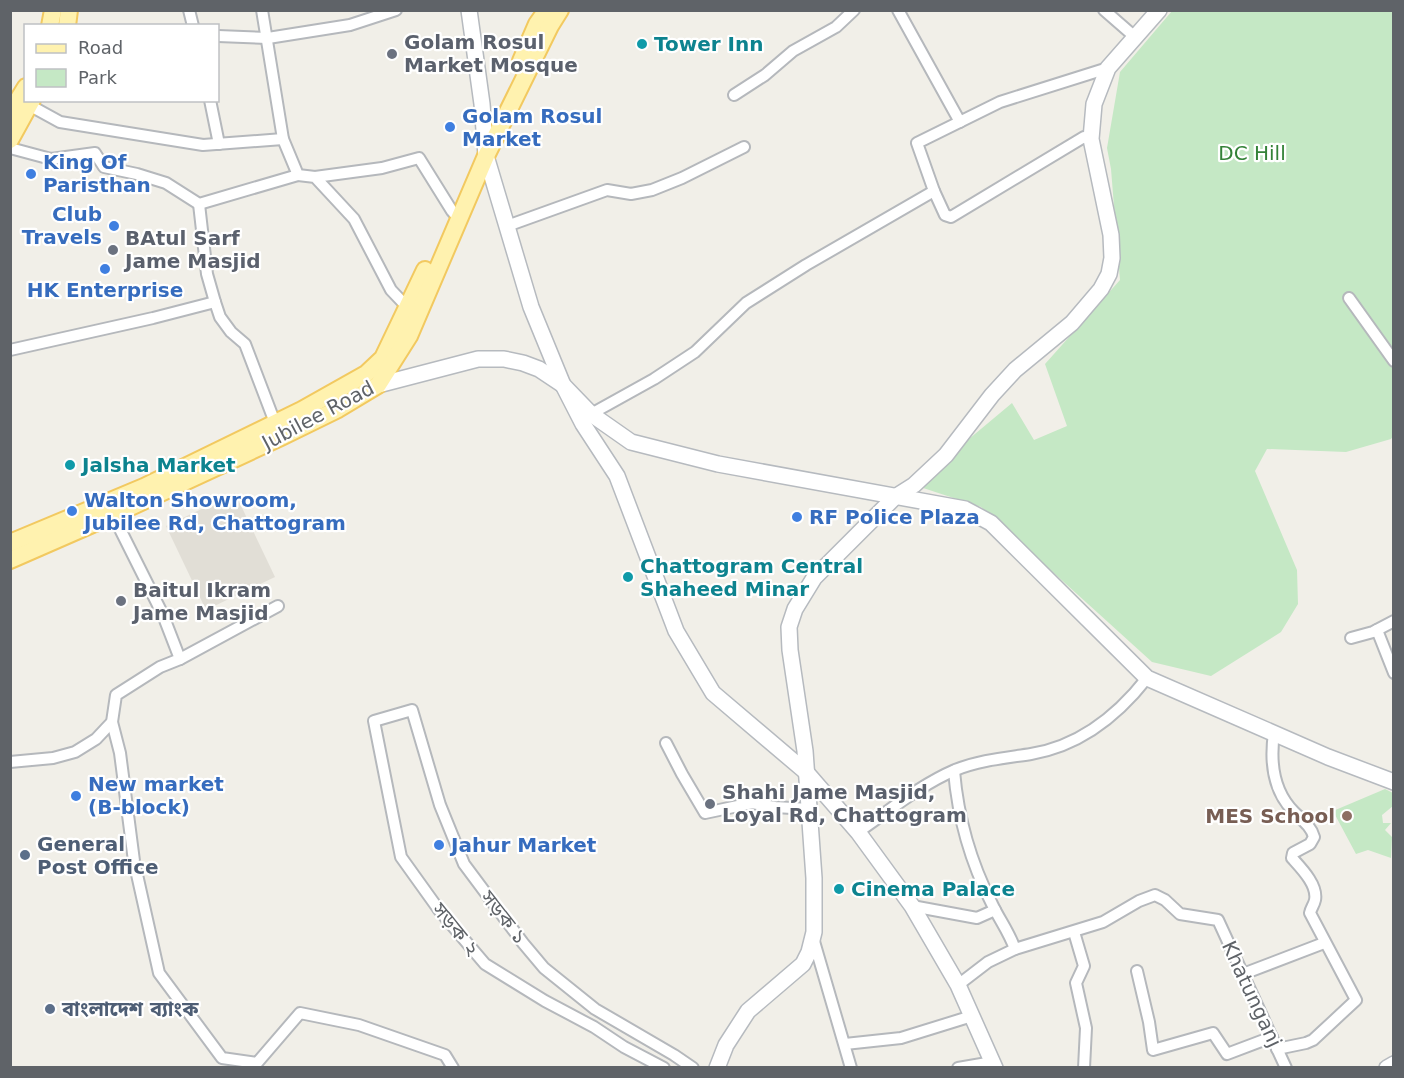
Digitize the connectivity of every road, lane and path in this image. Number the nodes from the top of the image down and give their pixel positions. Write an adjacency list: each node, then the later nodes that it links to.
1 (262, 10): 11 (street)
2 (396, 10): 11 (street)
3 (469, 10): 24 (main road)
4 (547, 10): 24 (main road)
5 (560, 10): 24 (main road, Jubilee Road)
6 (854, 10): 14 (street)
7 (898, 10): 19 (street)
8 (1104, 10): 12 (street)
9 (1159, 10): 12 (main road)
10 (219, 36): 11 (street)
11 (268, 38): 21 (street)
12 (1135, 38): 13 (main road)
13 (1108, 68): 19 (street); 20 (main road)
14 (734, 96)
15 (24, 97): 18 (main road); 22 (main road)
16 (31, 102): 23 (street)
17 (210, 102): 23 (street)
18 (10, 113)
19 (960, 122): 29 (street)
20 (1091, 138): 29 (street); 42 (main road)
21 (283, 139): 23 (street); 27 (street)
22 (10, 140)
23 (219, 144)
24 (486, 147): 31 (main road, Jubilee Road); 32 (main road)
25 (744, 147): 32 (street)
26 (10, 148): 30 (street)
27 (298, 175): 28 (street); 30 (street)
28 (315, 177): 31 (street); 35 (street)
29 (934, 191): 40 (street)
30 (199, 204): 34 (street)
31 (456, 216): 35 (main road, Jubilee Road)
32 (507, 226): 39 (main road)
33 (1349, 298): 37 (street)
34 (215, 302): 36 (street); 41 (street)
35 (412, 311): 38 (main road, Jubilee Road); 41 (main road)
36 (10, 350)
37 (1394, 361)
38 (378, 385): 39 (main road); 41 (main road, Jubilee Road)
39 (563, 385): 40 (main road); 59 (main road)
40 (591, 414): 42 (main road)
41 (278, 430): 43 (main road, Jubilee Road); 44 (main road)
42 (895, 497): 52 (main road); 59 (main road)
43 (113, 515): 45 (main road, Jubilee Road); 50 (street)
44 (10, 543)
45 (10, 560)
46 (278, 606): 50 (street)
47 (1394, 621): 48 (street)
48 (1377, 630): 49 (street); 51 (street)
49 (1351, 638)
50 (180, 659): 54 (street)
51 (1394, 673)
52 (1147, 678): 55 (main road); 58 (street)
53 (398, 715): 79 (street, সড়ক ২); 80 (street, সড়ক ১)
54 (112, 722): 57 (street); 78 (street)
55 (1274, 733): 60 (main road); 67 (street)
56 (666, 743): 61 (street)
57 (10, 762)
58 (954, 771): 62 (street); 64 (street)
59 (806, 772): 61 (main road); 62 (main road)
60 (1394, 782)
61 (809, 809): 66 (main road)
62 (858, 832): 63 (main road)
63 (912, 906): 64 (street); 71 (main road)
64 (995, 910): 68 (street)
65 (1074, 932): 68 (street); 70 (street, Khatunganj); 84 (street)
66 (813, 937): 74 (street); 81 (main road)
67 (1324, 942): 70 (street); 75 (street)
68 (1015, 949): 71 (street)
69 (1137, 971): 73 (street)
70 (1243, 974): 73 (street, Khatunganj)
71 (958, 985): 72 (main road)
72 (972, 1016): 74 (street); 77 (main road)
73 (1272, 1037): 75 (street, Khatunganj)
74 (845, 1044): 82 (street)
75 (1277, 1049): 85 (street, Khatunganj)
76 (1394, 1064): 86 (main road)
77 (994, 1065): 83 (street)
78 (453, 1068)
79 (664, 1068)
80 (693, 1068)
81 (717, 1068)
82 (851, 1068)
83 (958, 1068)
84 (1084, 1068)
85 (1286, 1068)
86 (1387, 1068)

